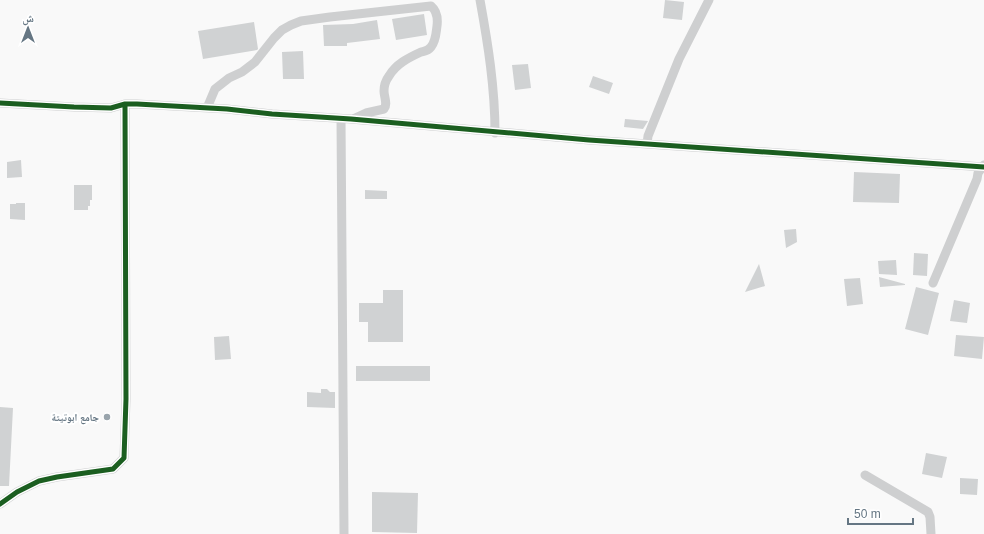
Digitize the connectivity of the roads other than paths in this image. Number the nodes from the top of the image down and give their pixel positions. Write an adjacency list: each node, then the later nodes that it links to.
1 (480, 0): 8 (street)
2 (709, 0): 9 (street)
3 (0, 103): 4 (street)
4 (125, 104): 5 (street); 13 (street)
5 (207, 108): 6 (street); 7 (street)
6 (341, 119): 7 (street); 14 (street)
7 (351, 119): 8 (street)
8 (495, 133): 9 (street)
9 (647, 144): 10 (street)
10 (983, 166): 11 (street)
11 (933, 283)
12 (865, 475): 15 (street)
13 (0, 504)
14 (344, 534)
15 (931, 534)

